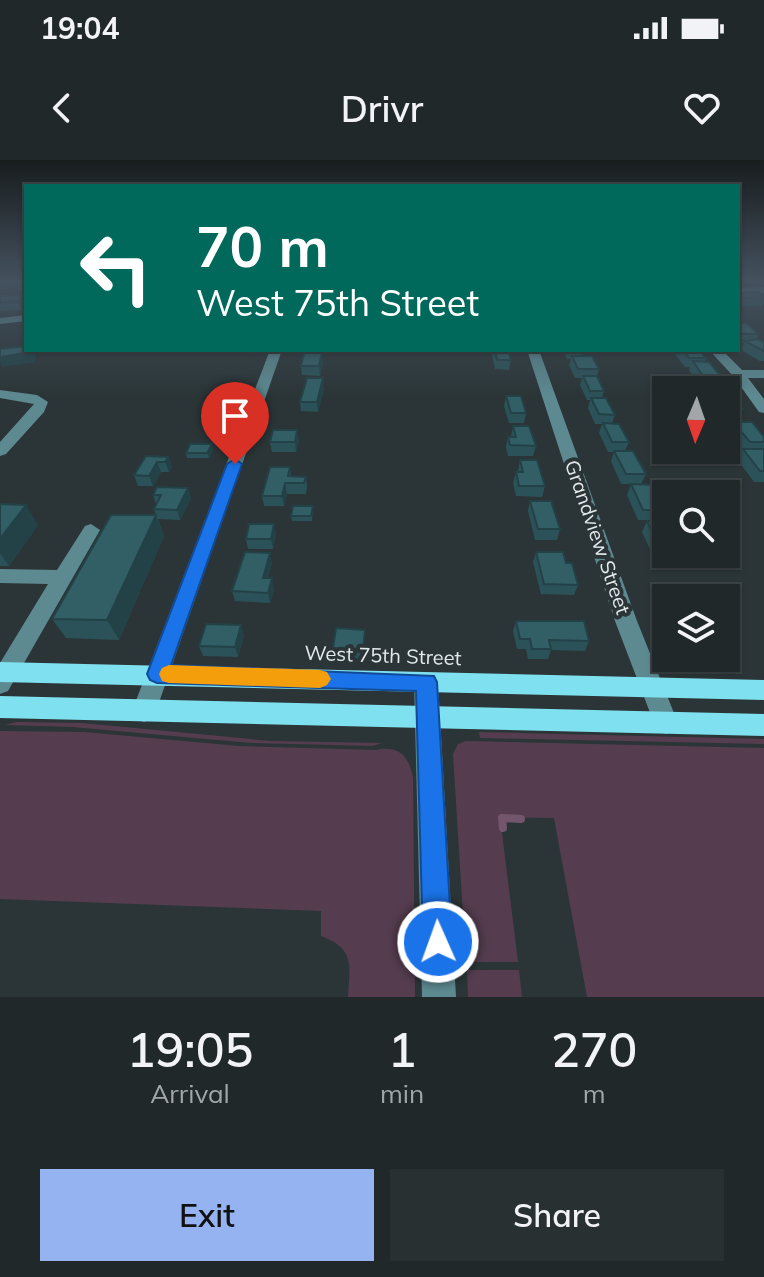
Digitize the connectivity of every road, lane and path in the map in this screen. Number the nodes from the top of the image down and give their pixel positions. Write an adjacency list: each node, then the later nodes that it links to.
1 (22, 319): 2 (street); 3 (street)
2 (0, 321)
3 (17, 334)
4 (275, 352): 15 (street)
5 (534, 352): 18 (street, Grandview Street)
6 (717, 352): 7 (street)
7 (739, 374): 8 (street); 10 (street)
8 (764, 374)
9 (4, 400): 11 (street)
10 (764, 409)
11 (0, 451)
12 (91, 530): 14 (street)
13 (0, 576): 14 (street)
14 (63, 577): 16 (street)
15 (157, 674): 16 (main road, West 75th Street); 17 (main road, West 75th Street); 21 (street)
16 (2, 676)
17 (426, 682): 18 (main road, West 75th Street); 22 (street)
18 (651, 688): 19 (main road, West 75th Street); 23 (street, Grandview Street)
19 (764, 690)
20 (0, 707): 21 (main road)
21 (144, 711): 22 (main road)
22 (426, 720): 23 (main road); 25 (street)
23 (666, 723): 24 (main road)
24 (764, 725)
25 (439, 997)

